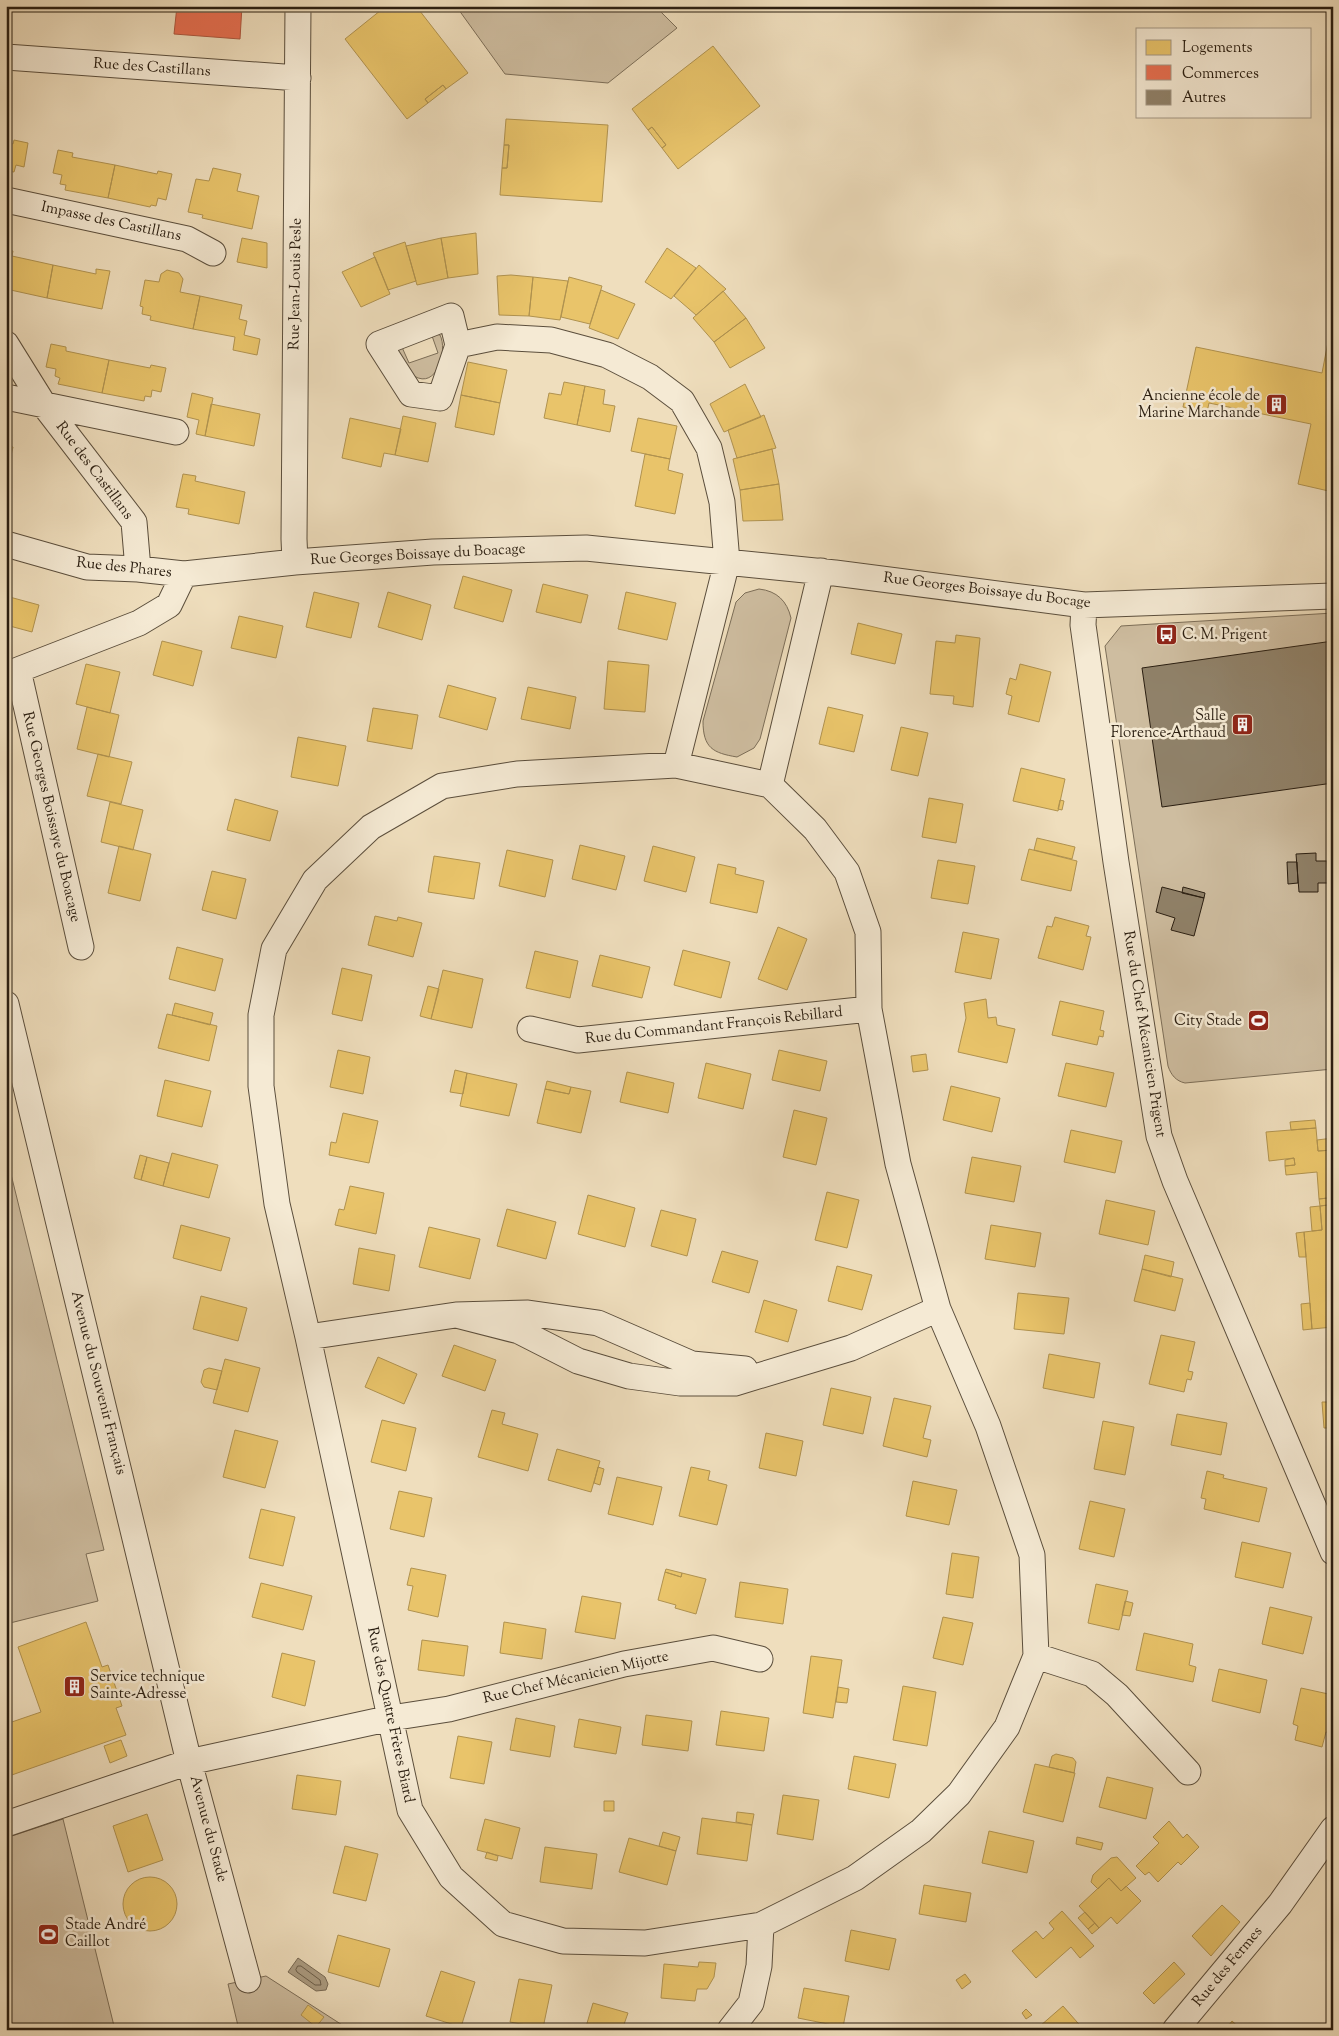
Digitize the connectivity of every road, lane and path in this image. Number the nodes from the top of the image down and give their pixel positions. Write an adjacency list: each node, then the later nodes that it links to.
1 (298, 6): 3 (street, Rue Jean-Louis Pesle)
2 (6, 57): 3 (street, Rue des Castillans)
3 (298, 78): 12 (street, Rue Jean-Louis Pesle)
4 (6, 200): 5 (street, Impasse des Castillans)
5 (213, 253)
6 (6, 344): 9 (street, Rue des Castillans)
7 (458, 345): 13 (street)
8 (6, 397): 9 (street)
9 (44, 405): 10 (street, Rue des Castillans); 14 (street, Rue des Castillans)
10 (176, 432)
11 (6, 544): 14 (street, Rue des Phares)
12 (295, 562): 13 (street, Rue Georges Boissaye du Boacage); 16 (street, Rue Georges Boissaye du Boacage)
13 (726, 562): 15 (street, Rue Georges Boissaye du Boacage); 20 (street)
14 (138, 569): 16 (street, Rue des Phares)
15 (821, 571): 18 (street, Rue Georges Boissaye du Bocage); 21 (street)
16 (184, 574): 19 (street, Rue Georges Boissaye du Boacage)
17 (1333, 596): 18 (street, Rue Georges Boissaye du Bocage)
18 (1084, 605): 30 (street, Rue du Chef Mécanicien Prigent)
19 (12, 672): 22 (street, Rue Georges Boissaye du Boacage)
20 (676, 765): 21 (street, Rue des Quatre Frères Biard); 28 (street, Rue des Quatre Frères Biard)
21 (770, 785): 24 (street)
22 (81, 947)
23 (6, 1004): 34 (street, Avenue du Souvenir Français)
24 (870, 1010): 25 (street, Rue du Commandant François Rebillard); 26 (street)
25 (530, 1029)
26 (938, 1309): 29 (street); 31 (street)
27 (456, 1315): 28 (street); 29 (street); 29 (street)
28 (308, 1336): 33 (street, Rue des Quatre Frères Biard)
29 (774, 1372)
30 (1333, 1552)
31 (1036, 1656): 35 (street); 40 (street, Rue des Quatre Frères Biard)
32 (760, 1659): 33 (street, Rue Chef Mécanicien Mijotte)
33 (391, 1718): 34 (street, Avenue du Stade); 40 (street, Rue des Quatre Frères Biard)
34 (189, 1762): 36 (street); 41 (street, Avenue du Stade)
35 (1188, 1772)
36 (6, 1824)
37 (1333, 1829): 39 (street)
38 (1333, 1857): 39 (street)
39 (1280, 1904): 43 (street, Rue des Fermes)
40 (760, 1925): 42 (street)
41 (248, 1980)
42 (730, 2030)
43 (1175, 2030)

